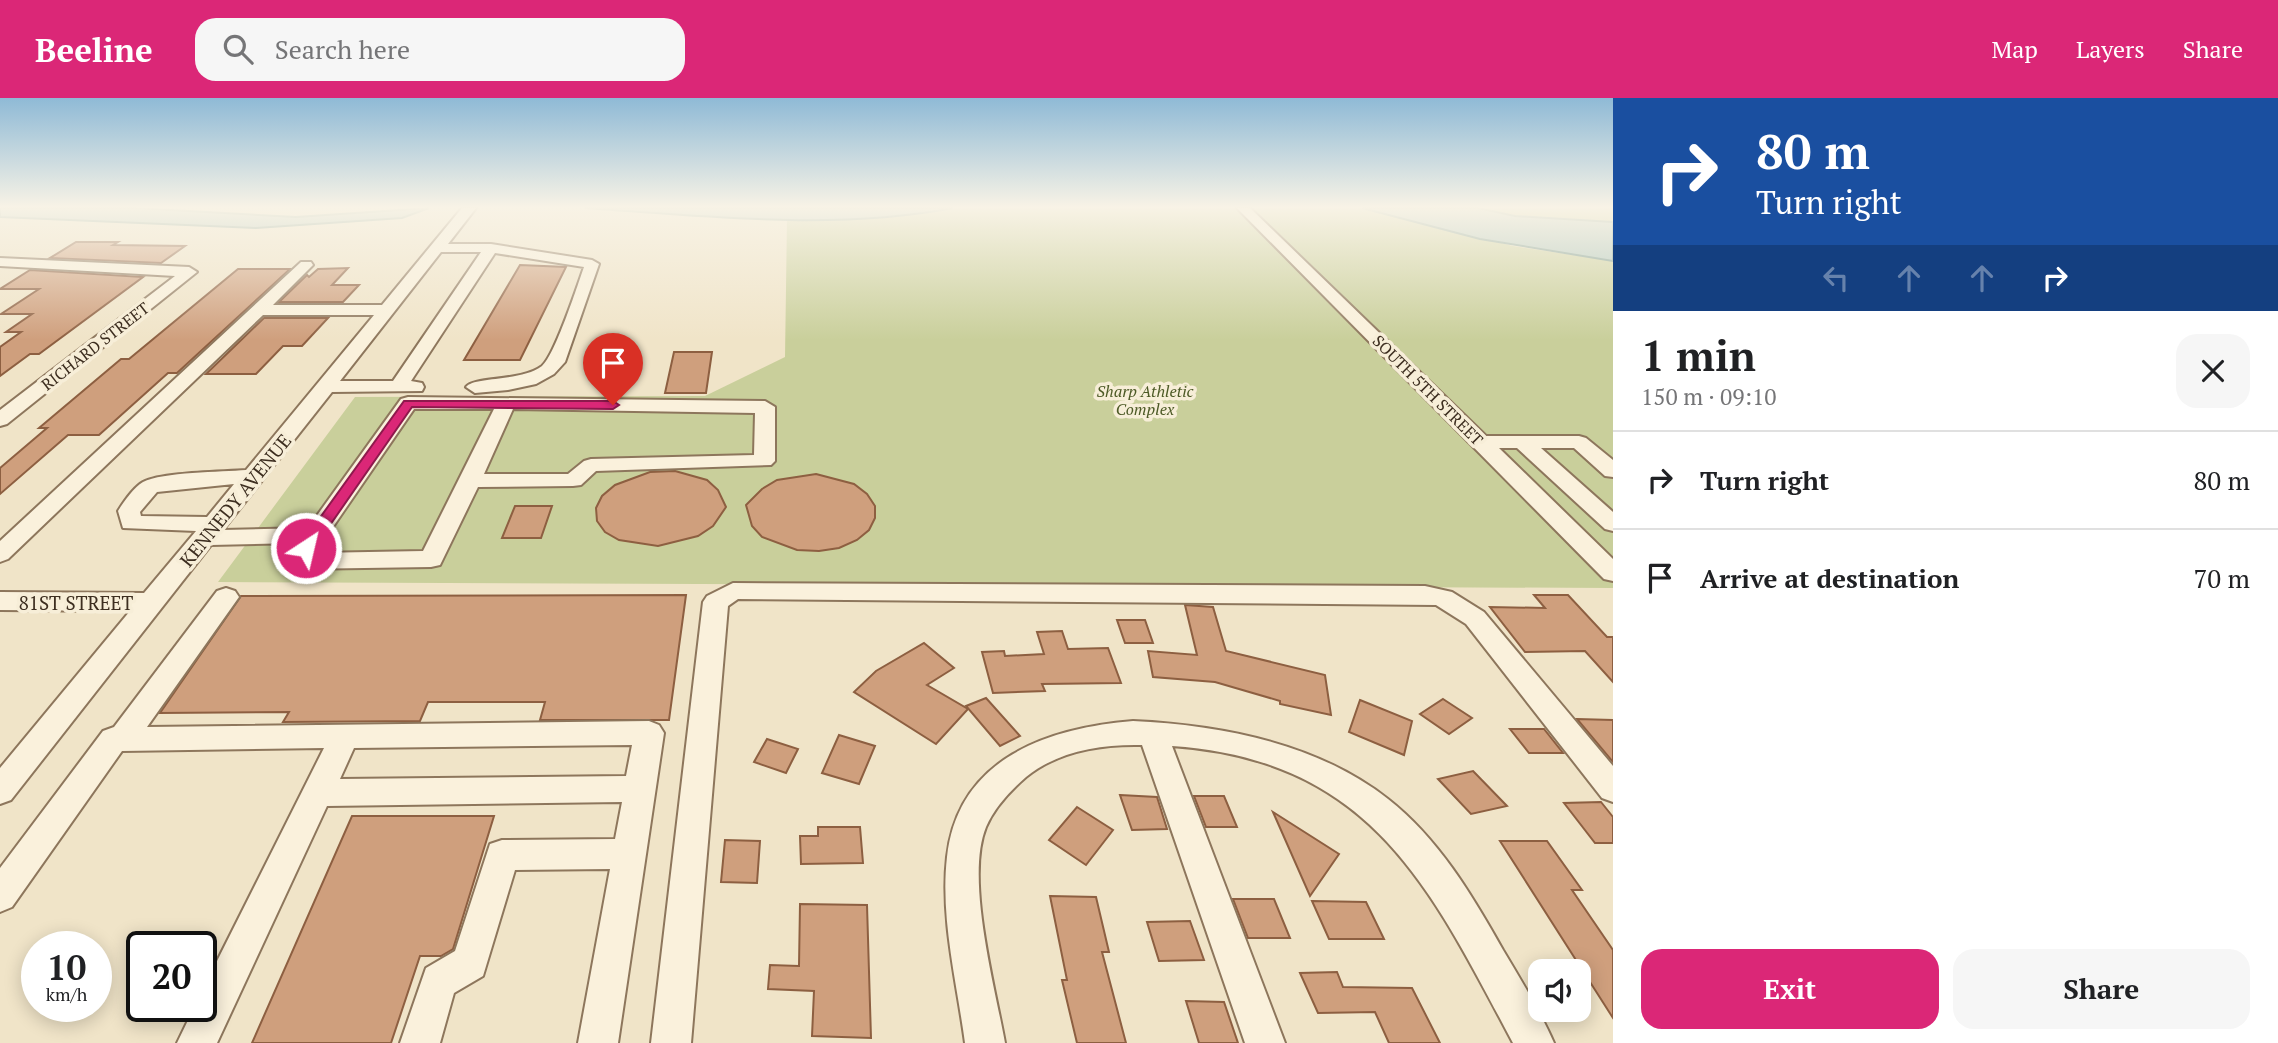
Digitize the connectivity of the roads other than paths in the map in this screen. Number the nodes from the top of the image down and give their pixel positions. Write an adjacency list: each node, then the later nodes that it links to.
1 (433, 252): 8 (street, KENNEDY AVENUE)
2 (488, 252): 11 (street)
3 (521, 252): 12 (street)
4 (1288, 252): 15 (street, SOUTH 5TH STREET)
5 (2, 264): 14 (street, RICHARD STREET)
6 (306, 265): 7 (street)
7 (274, 295): 8 (street); 9 (street)
8 (393, 303): 9 (street); 10 (street, KENNEDY AVENUE)
9 (258, 310): 25 (street)
10 (326, 386): 11 (street); 18 (street, KENNEDY AVENUE)
11 (398, 386): 12 (street)
12 (470, 395): 13 (street); 22 (street)
13 (506, 404): 19 (street); 19 (street)
14 (0, 420)
15 (1481, 442): 16 (street); 23 (street, SOUTH 5TH STREET)
16 (1522, 442): 17 (street); 20 (street)
17 (1613, 471)
18 (254, 476): 21 (street, KENNEDY AVENUE); 21 (street)
19 (470, 481): 22 (street)
20 (1613, 524)
21 (210, 531): 22 (street); 29 (street, KENNEDY AVENUE)
22 (315, 535)
23 (1581, 541): 24 (street); 26 (street, SOUTH 5TH STREET)
24 (1613, 541)
25 (0, 554)
26 (1613, 573)
27 (226, 597): 32 (street)
28 (0, 601): 29 (street, 81ST STREET)
29 (152, 602): 35 (street, KENNEDY AVENUE)
30 (1153, 734): 43 (street); 44 (street); 45 (street)
31 (345, 736): 32 (street); 33 (street); 36 (street)
32 (122, 738): 38 (street)
33 (640, 789): 36 (street); 37 (street)
34 (1613, 789): 42 (street)
35 (0, 791)
36 (318, 793): 39 (street)
37 (630, 854): 40 (street); 41 (street)
38 (0, 896)
39 (197, 1043)
40 (420, 1043)
41 (598, 1043)
42 (671, 1043)
43 (985, 1043)
44 (1265, 1043)
45 (1534, 1043)

